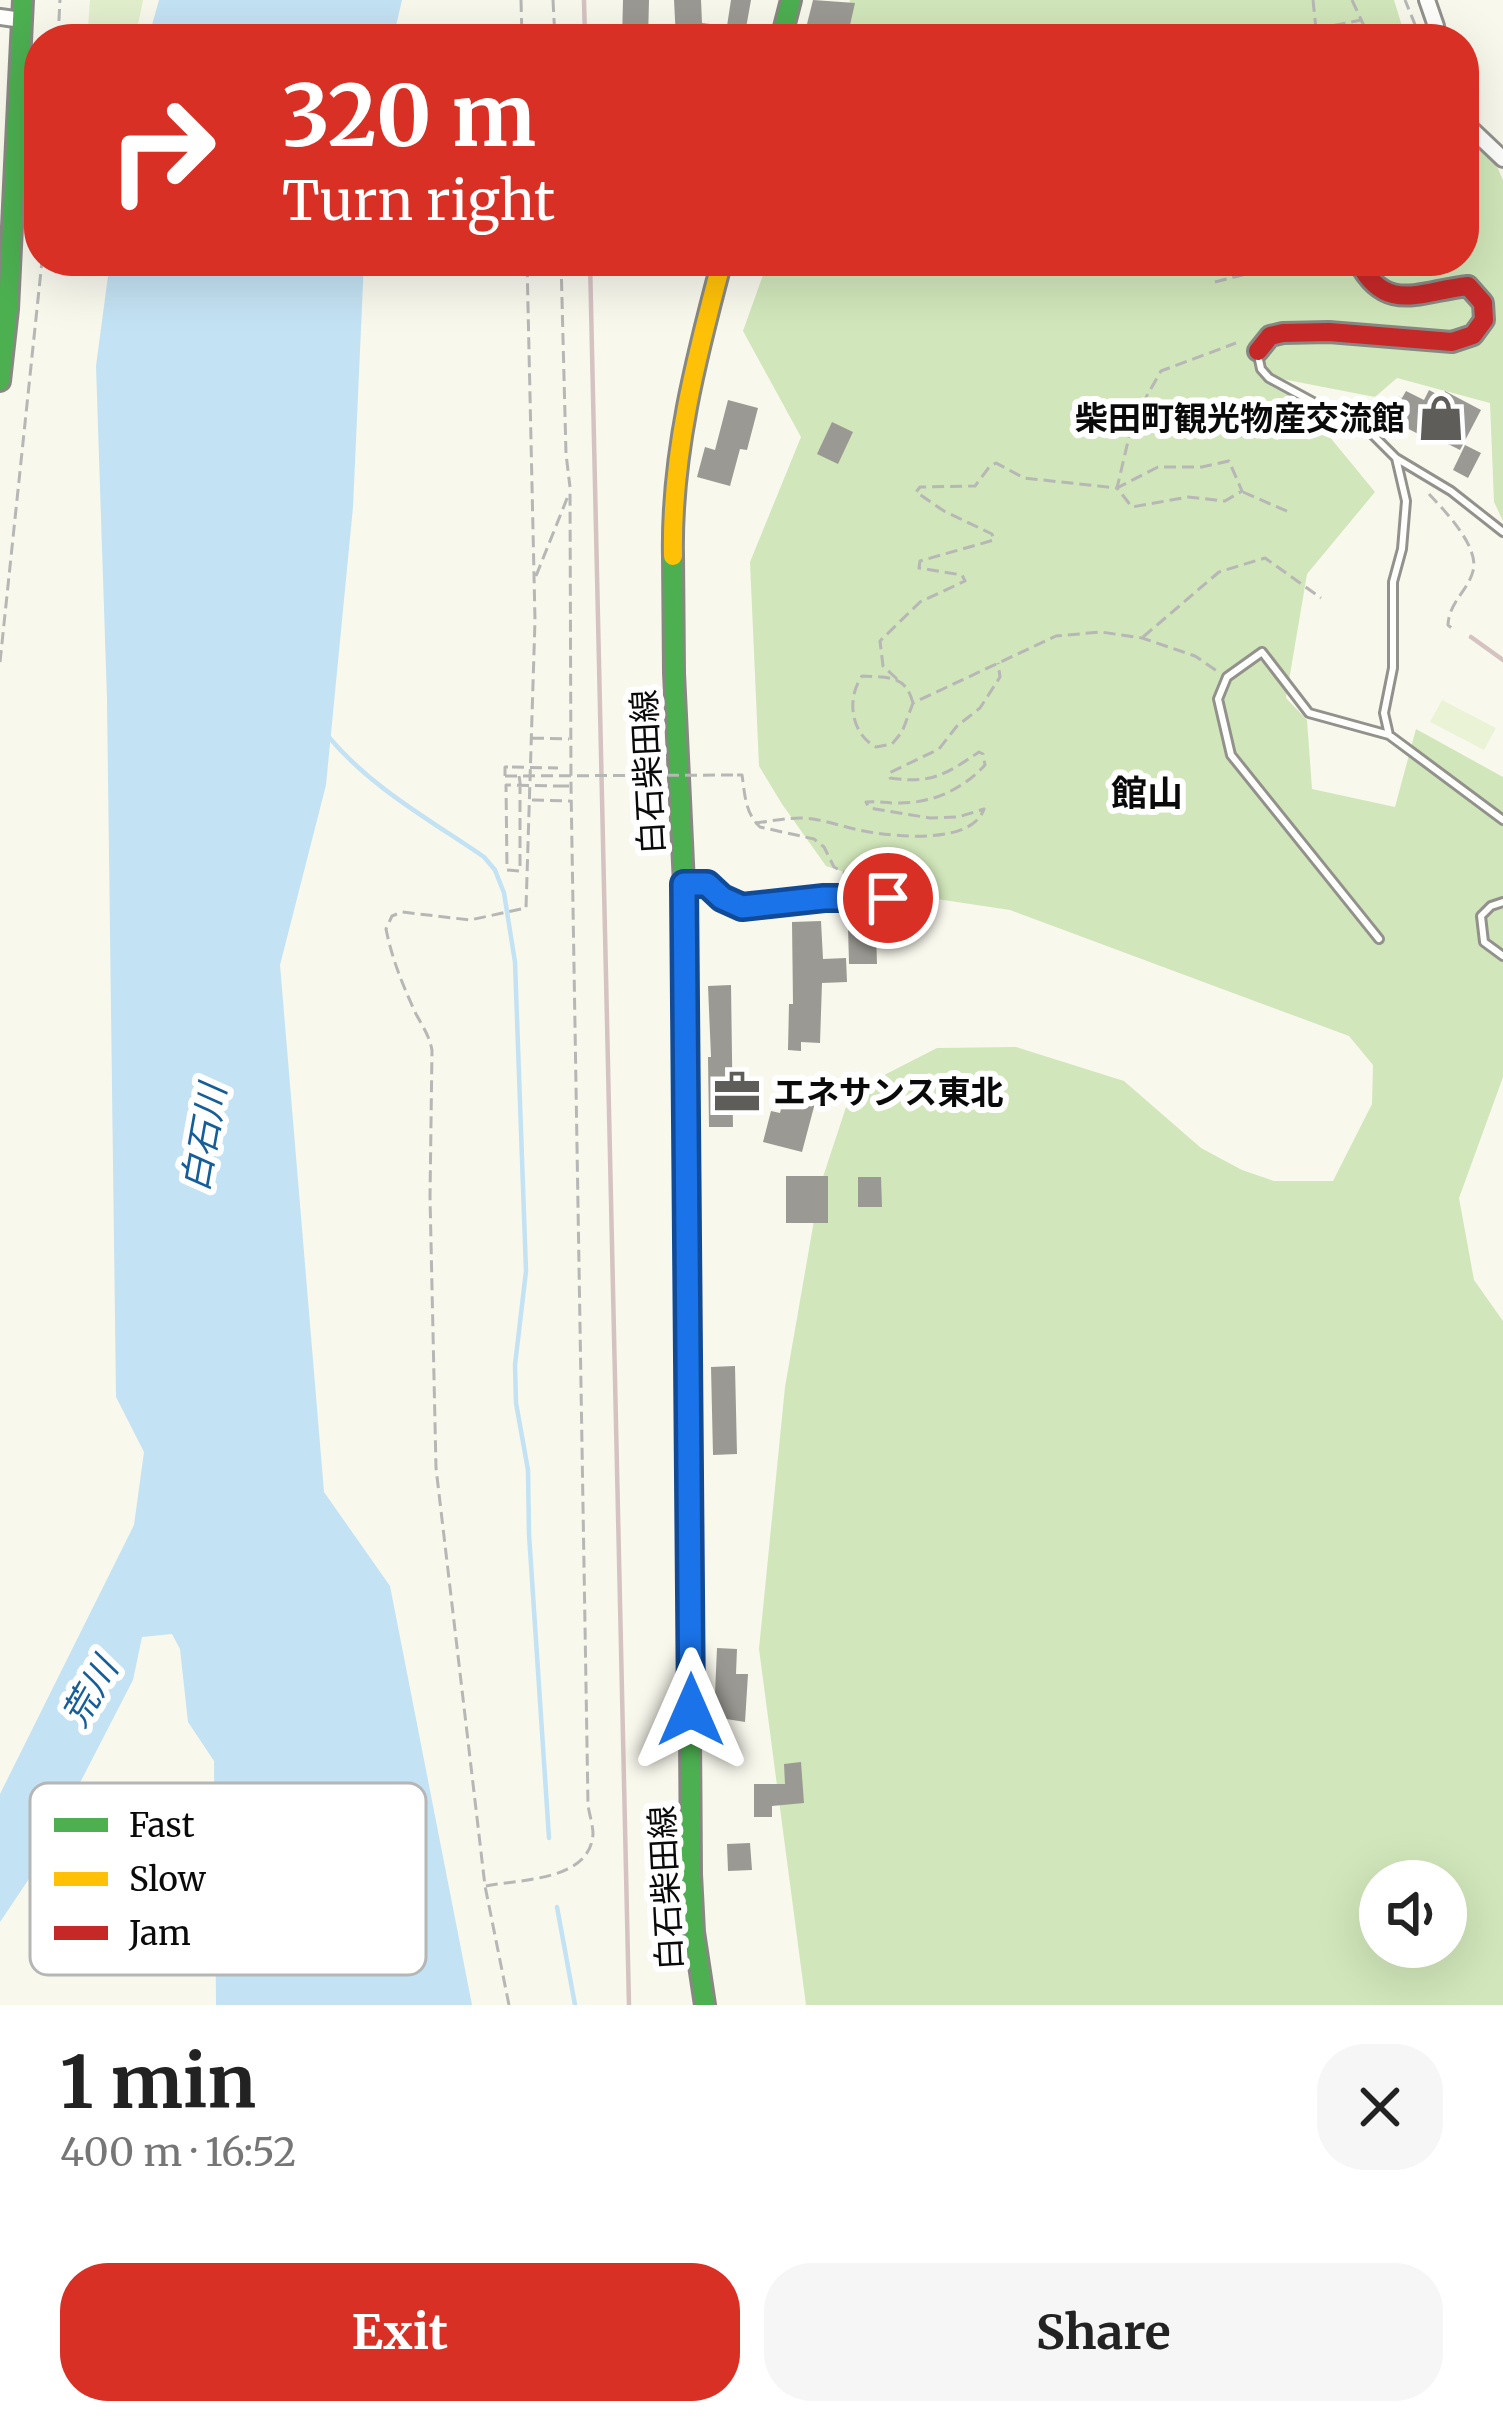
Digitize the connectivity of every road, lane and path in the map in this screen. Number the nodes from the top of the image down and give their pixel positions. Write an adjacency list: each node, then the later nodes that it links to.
1 (1352, 0): 4 (path)
2 (22, 10): 3 (street); 9 (main road)
3 (0, 16)
4 (1361, 20): 5 (path); 6 (path)
5 (1341, 24)
6 (1363, 24)
7 (1479, 136): 8 (street)
8 (1503, 159)
9 (5, 263): 19 (main road)
10 (40, 276): 31 (path)
11 (527, 276): 27 (path)
12 (561, 276): 23 (path)
13 (718, 276): 48 (main road, 白石柴田線)
14 (1238, 276): 16 (path)
15 (1367, 276): 18 (main road)
16 (1215, 282)
17 (1236, 343): 22 (path)
18 (1258, 351): 20 (lane)
19 (0, 381)
20 (1396, 458): 21 (lane); 36 (lane)
21 (1417, 472): 26 (lane); 29 (path)
22 (1117, 488): 24 (path); 24 (path); 34 (path)
23 (570, 490): 27 (path); 38 (path)
24 (1242, 491): 25 (path)
25 (1291, 512)
26 (1503, 532)
27 (534, 582): 37 (path)
28 (1322, 598): 30 (path)
29 (1455, 631)
30 (1142, 638): 32 (path); 33 (path)
31 (0, 662)
32 (998, 663): 35 (path); 47 (path)
33 (1227, 677): 36 (lane); 51 (lane)
34 (897, 679): 35 (path); 35 (path)
35 (913, 703)
36 (1389, 735): 46 (lane)
37 (532, 738): 38 (path); 44 (path)
38 (571, 739): 40 (path)
39 (653, 763): 42 (path, bridge)
40 (572, 768): 41 (path, bridge); 43 (path)
41 (519, 776): 42 (path, bridge); 43 (path, bridge)
42 (645, 776): 47 (path, bridge)
43 (572, 786): 45 (path)
44 (530, 800): 45 (path); 53 (path)
45 (572, 801): 53 (path)
46 (1503, 820)
47 (755, 823): 49 (path)
48 (684, 884): 49 (main road); 55 (main road, 白石柴田線)
49 (897, 898)
50 (1503, 902): 52 (lane)
51 (1379, 939)
52 (1503, 956)
53 (484, 1886): 54 (path)
54 (509, 2005)
55 (705, 2005)

